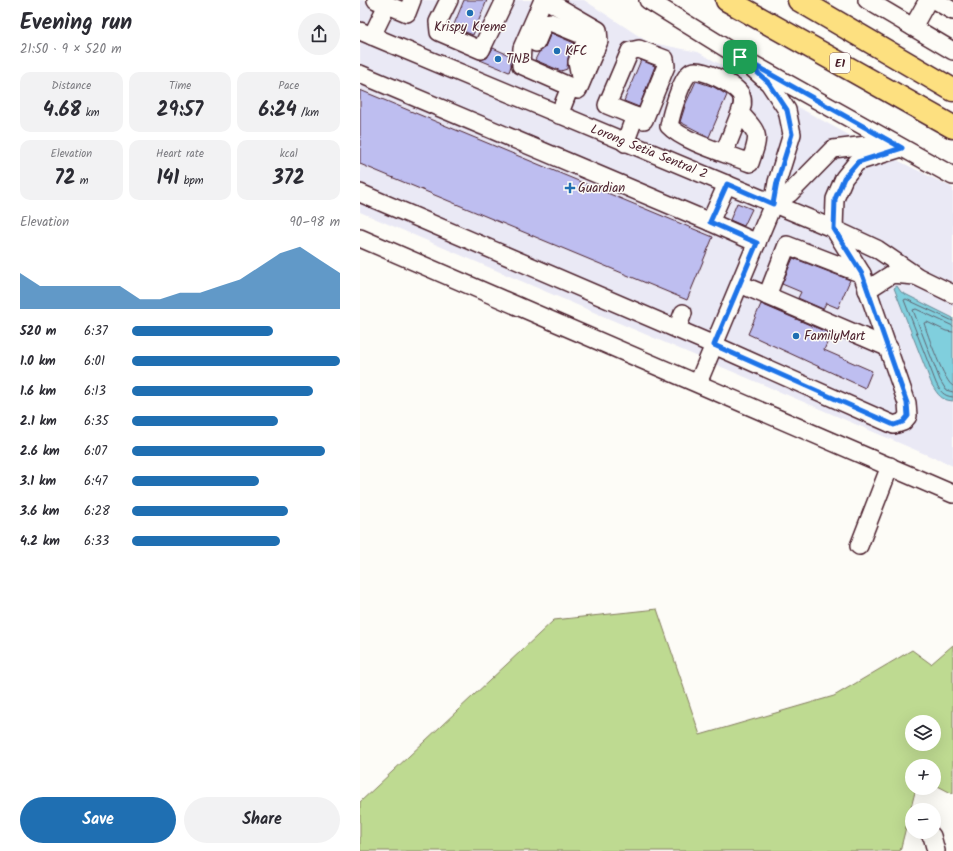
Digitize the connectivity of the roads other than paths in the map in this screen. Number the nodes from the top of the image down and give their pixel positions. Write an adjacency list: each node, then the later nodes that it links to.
1 (412, 0): 13 (street)
2 (449, 0): 17 (street)
3 (457, 0): 17 (street)
4 (493, 0): 18 (street)
5 (505, 0): 18 (street)
6 (545, 0): 22 (street); 24 (street)
7 (648, 0): 20 (street)
8 (727, 0): 29 (highway, E1)
9 (799, 0): 25 (highway)
10 (867, 0): 15 (street)
11 (928, 0): 15 (street)
12 (934, 0): 14 (street)
13 (381, 3): 16 (street)
14 (953, 11)
15 (913, 27): 19 (street)
16 (366, 34): 21 (street, Lorong Setia Sentral 2)
17 (443, 34): 18 (street); 21 (street)
18 (486, 38)
19 (953, 51)
20 (740, 57): 32 (street); 38 (street)
21 (432, 60): 27 (street, Lorong Setia Sentral 2)
22 (527, 68): 24 (street); 24 (street)
23 (360, 74): 39 (street)
24 (575, 85): 27 (street)
25 (953, 90)
26 (740, 113): 30 (street); 33 (street); 33 (street)
27 (559, 115): 31 (street, Lorong Setia Sentral 2)
28 (635, 116): 28 (street); 31 (street)
29 (953, 127)
30 (686, 138): 33 (street); 34 (street)
31 (625, 143): 34 (street, Lorong Setia Sentral 2)
32 (902, 148): 35 (street); 38 (street); 40 (street)
33 (724, 153)
34 (676, 163): 36 (street, Lorong Setia Sentral 2)
35 (953, 176)
36 (727, 184): 38 (street, Lorong Setia Sentral 2); 39 (street)
37 (360, 193): 49 (street)
38 (773, 204): 40 (street, Lorong Setia Sentral 2); 42 (street)
39 (710, 222): 42 (street)
40 (834, 229): 43 (street); 44 (street, Lorong Setia Sentral 2)
41 (360, 238): 51 (street)
42 (757, 243): 45 (street)
43 (862, 274): 46 (street); 48 (street)
44 (918, 277): 46 (street); 47 (street, Lorong Setia Sentral 2)
45 (740, 284): 48 (street); 49 (street)
46 (867, 290): 50 (street)
47 (953, 294)
48 (767, 296): 50 (street)
49 (714, 345): 50 (street); 51 (street)
50 (889, 348)
51 (698, 383): 52 (street)
52 (890, 466): 53 (street); 54 (street)
53 (953, 494)
54 (859, 546)
55 (933, 839): 56 (street)
56 (936, 851)

